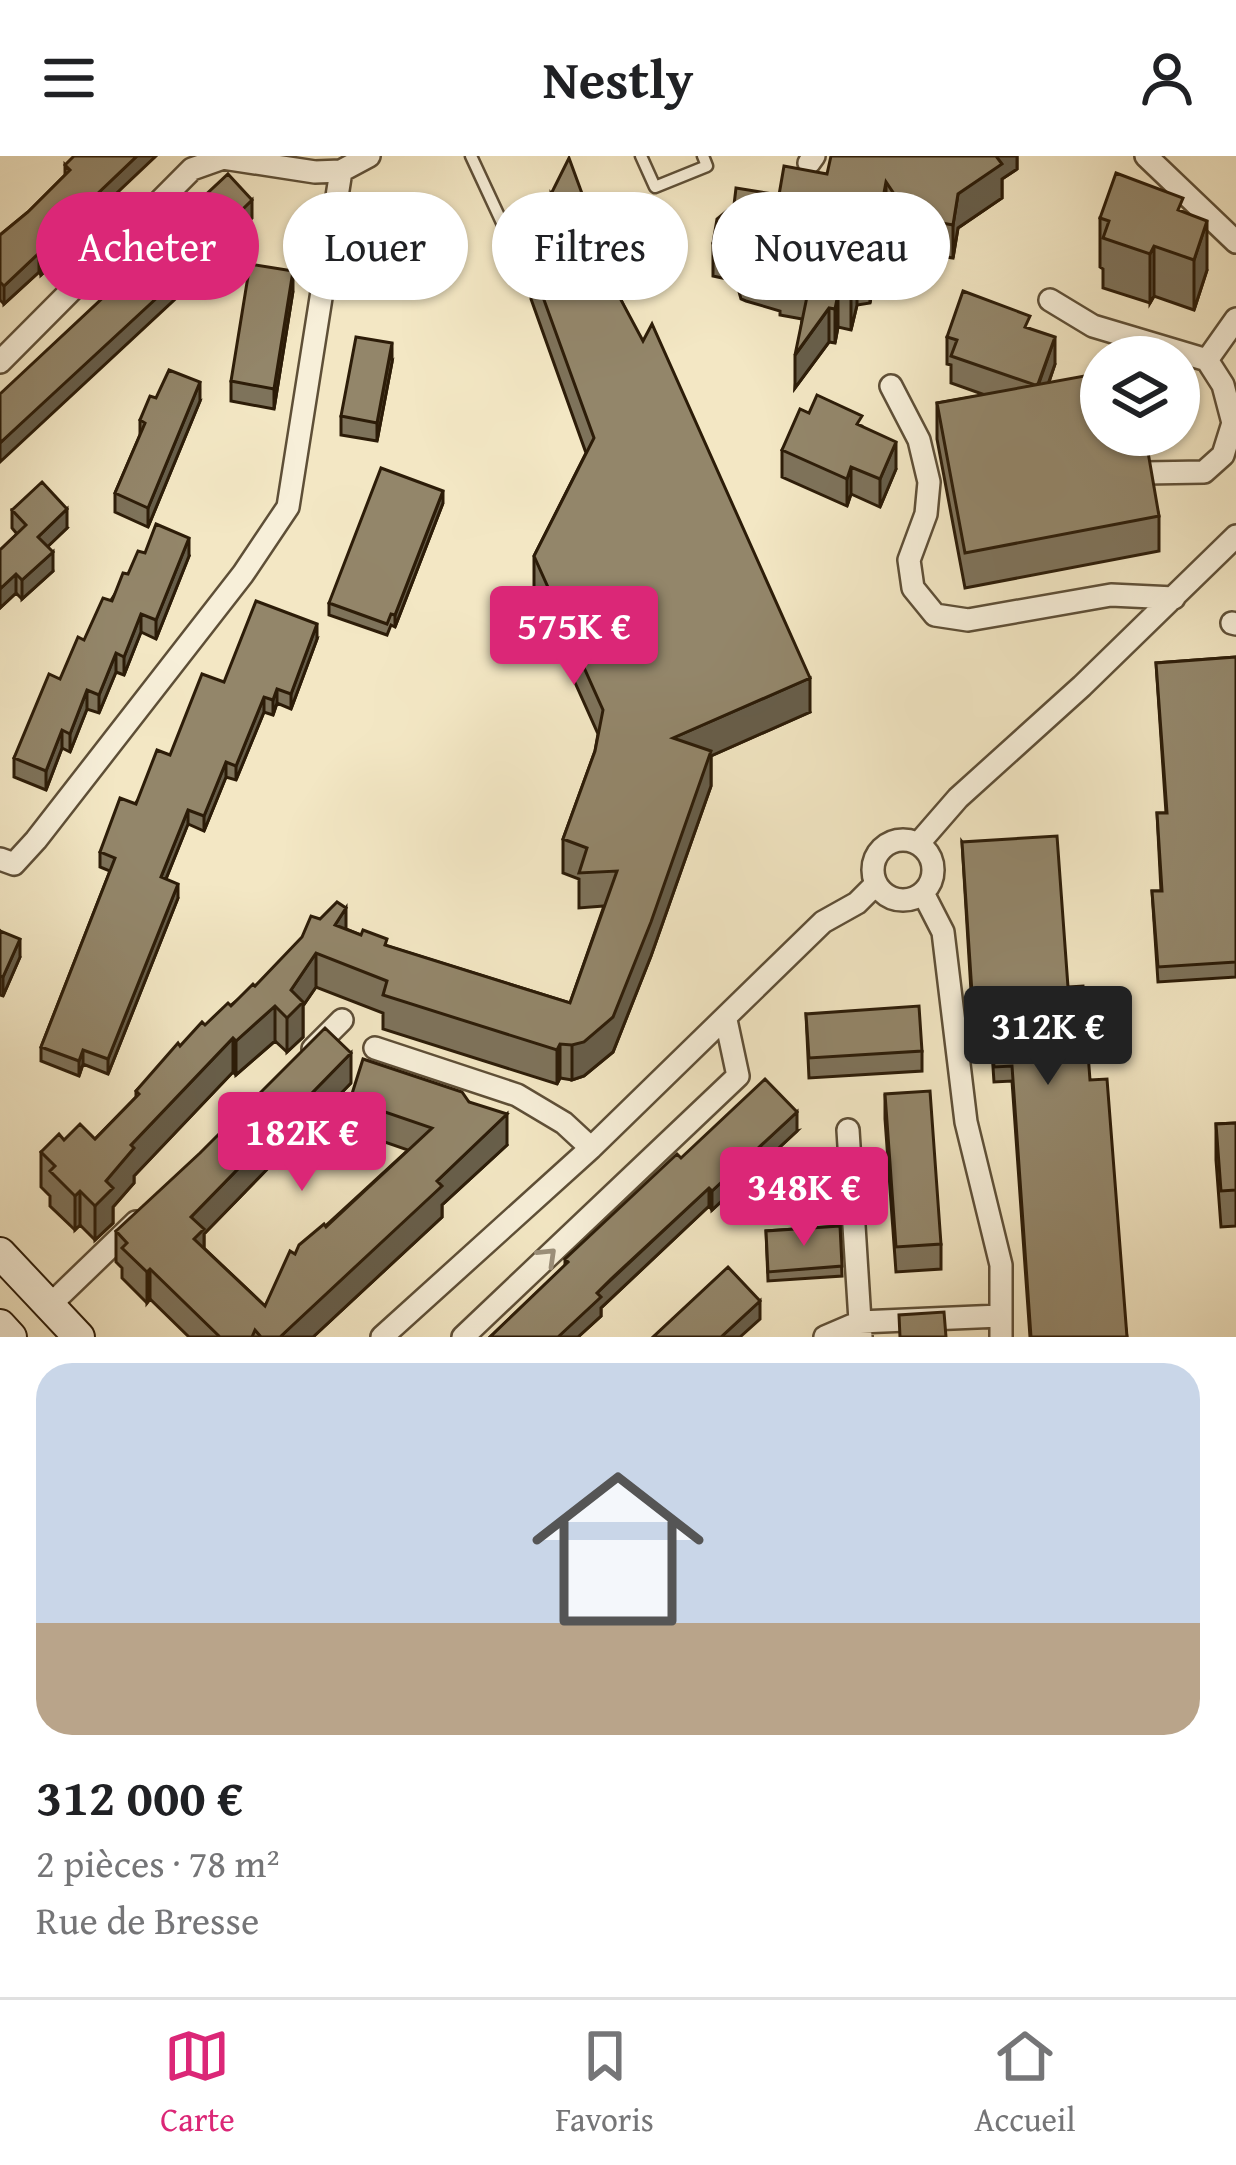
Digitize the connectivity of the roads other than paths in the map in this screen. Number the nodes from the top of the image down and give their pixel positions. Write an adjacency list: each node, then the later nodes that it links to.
1 (369, 156): 6 (street)
2 (471, 156): 7 (lane)
3 (641, 156): 4 (lane)
4 (703, 156)
5 (1146, 156): 8 (street)
6 (341, 171): 12 (street); 18 (street)
7 (492, 201)
8 (1236, 242)
9 (1050, 300): 11 (street)
10 (1236, 319): 11 (street)
11 (1207, 360): 14 (street)
12 (0, 362)
13 (891, 386): 16 (street)
14 (1145, 473)
15 (1236, 536): 16 (street)
16 (1174, 598): 17 (street)
17 (918, 844): 19 (street); 20 (street)
18 (0, 859)
19 (876, 884): 20 (street); 22 (street)
20 (923, 893): 31 (street)
21 (342, 1020): 24 (street)
22 (726, 1020): 26 (street); 36 (street, one-way to 22)
23 (375, 1048): 26 (street)
24 (291, 1071)
25 (848, 1130): 32 (street)
26 (591, 1148): 35 (street)
27 (153, 1205): 29 (street)
28 (0, 1253): 29 (street)
29 (50, 1305): 34 (street)
30 (0, 1325): 33 (street)
31 (1000, 1327): 32 (street)
32 (861, 1330): 37 (street)
33 (11, 1337)
34 (79, 1337)
35 (382, 1337)
36 (463, 1337)
37 (825, 1337)

